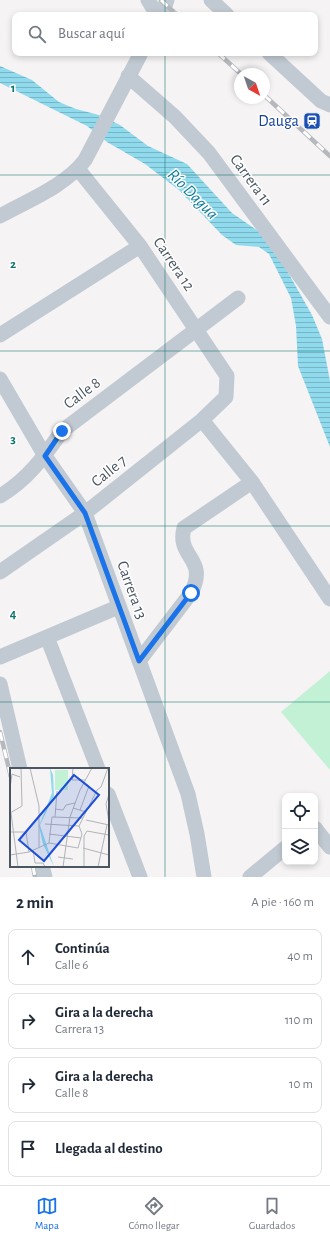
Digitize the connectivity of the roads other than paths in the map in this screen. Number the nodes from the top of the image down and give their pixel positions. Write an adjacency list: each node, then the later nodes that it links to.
1 (148, 0): 4 (street)
2 (167, 0): 5 (street)
3 (211, 0): 6 (street)
4 (155, 12)
5 (163, 12)
6 (224, 12)
7 (139, 56): 9 (street)
8 (272, 56): 10 (street)
9 (128, 76): 11 (street); 15 (street, Carrera 11)
10 (330, 106)
11 (82, 164): 12 (street); 13 (street, Carrera 12)
12 (0, 216)
13 (140, 246): 16 (street, Carrera 12); 17 (street)
14 (238, 298): 16 (street, Calle 8)
15 (330, 317)
16 (195, 329): 19 (street, Carrera 12); 21 (street, Calle 8)
17 (0, 335)
18 (0, 379): 21 (street, Carrera 13)
19 (228, 386): 20 (street, Calle 7)
20 (202, 420): 22 (street); 24 (street, Calle 7)
21 (45, 456): 23 (street, Calle 8); 24 (street, Carrera 13)
22 (252, 482): 26 (street); 30 (street)
23 (0, 496)
24 (85, 513): 25 (street, Calle 7); 27 (street, Carrera 13)
25 (0, 572)
26 (330, 599)
27 (118, 607): 28 (street); 30 (street, Carrera 13)
28 (47, 637): 29 (street); 33 (street)
29 (0, 657)
30 (139, 661): 41 (street, Carrera 13)
31 (0, 684): 32 (street)
32 (20, 768)
33 (98, 768)
34 (109, 797): 40 (street)
35 (316, 829): 36 (street)
36 (330, 847)
37 (282, 850): 42 (street)
38 (42, 867): 39 (street)
39 (45, 877)
40 (140, 877)
41 (204, 877)
42 (250, 877)

